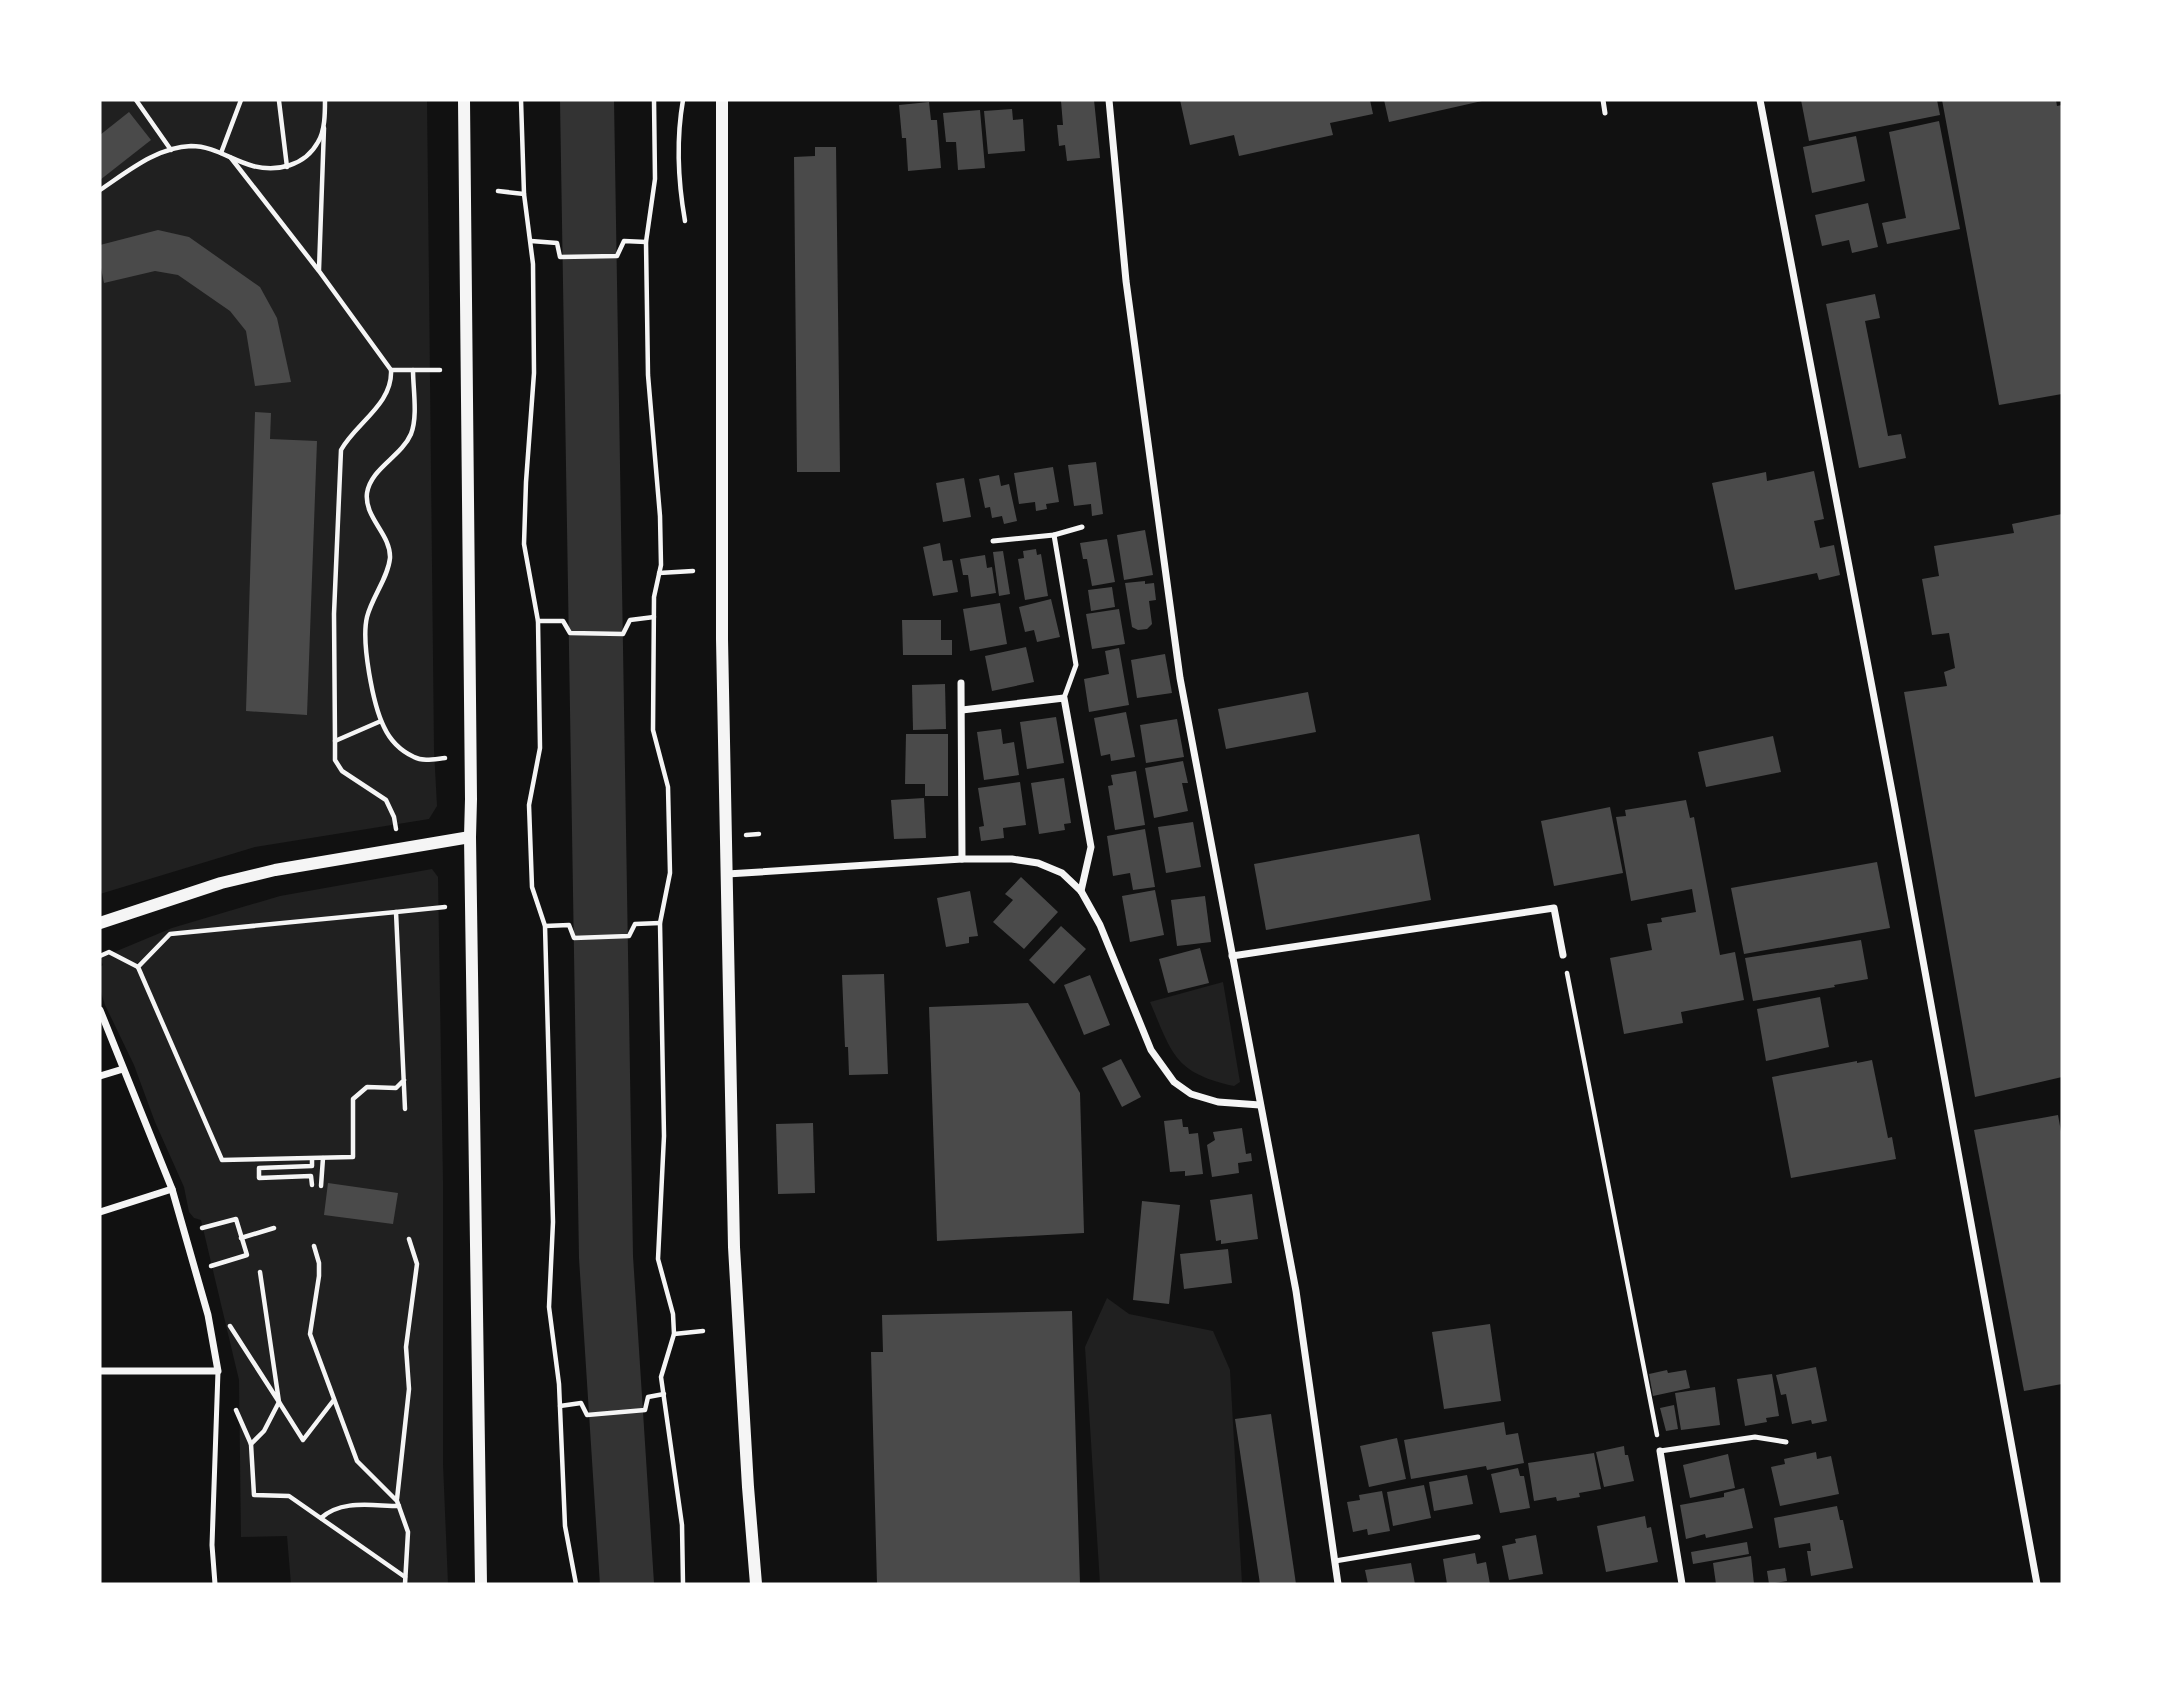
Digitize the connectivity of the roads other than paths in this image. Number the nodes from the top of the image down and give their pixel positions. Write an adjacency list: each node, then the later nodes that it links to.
1 (464, 100): 13 (street)
2 (722, 100): 15 (street)
3 (1109, 100): 19 (street)
4 (1603, 100): 6 (lane)
5 (1760, 100): 37 (street)
6 (1605, 113)
7 (1082, 527): 8 (lane)
8 (1054, 535): 9 (lane); 11 (lane)
9 (993, 541)
10 (961, 683): 12 (street)
11 (1064, 698): 12 (street); 16 (street)
12 (962, 710): 14 (street)
13 (470, 838): 17 (street); 33 (street)
14 (962, 859): 15 (street); 16 (street)
15 (727, 874): 34 (street)
16 (1081, 891): 23 (street)
17 (100, 923)
18 (1563, 955): 19 (street)
19 (1232, 956): 23 (street)
20 (100, 1010): 21 (street)
21 (123, 1069): 22 (street); 24 (street)
22 (100, 1076)
23 (1260, 1105): 31 (street)
24 (172, 1189): 25 (street); 27 (street)
25 (100, 1212)
26 (100, 1371): 27 (street)
27 (218, 1371): 32 (lane)
28 (1786, 1442): 29 (lane)
29 (1660, 1451): 36 (street)
30 (1478, 1537): 31 (lane)
31 (1335, 1561): 35 (street)
32 (215, 1584)
33 (481, 1584)
34 (756, 1584)
35 (1338, 1584)
36 (1682, 1584)
37 (2036, 1584)

